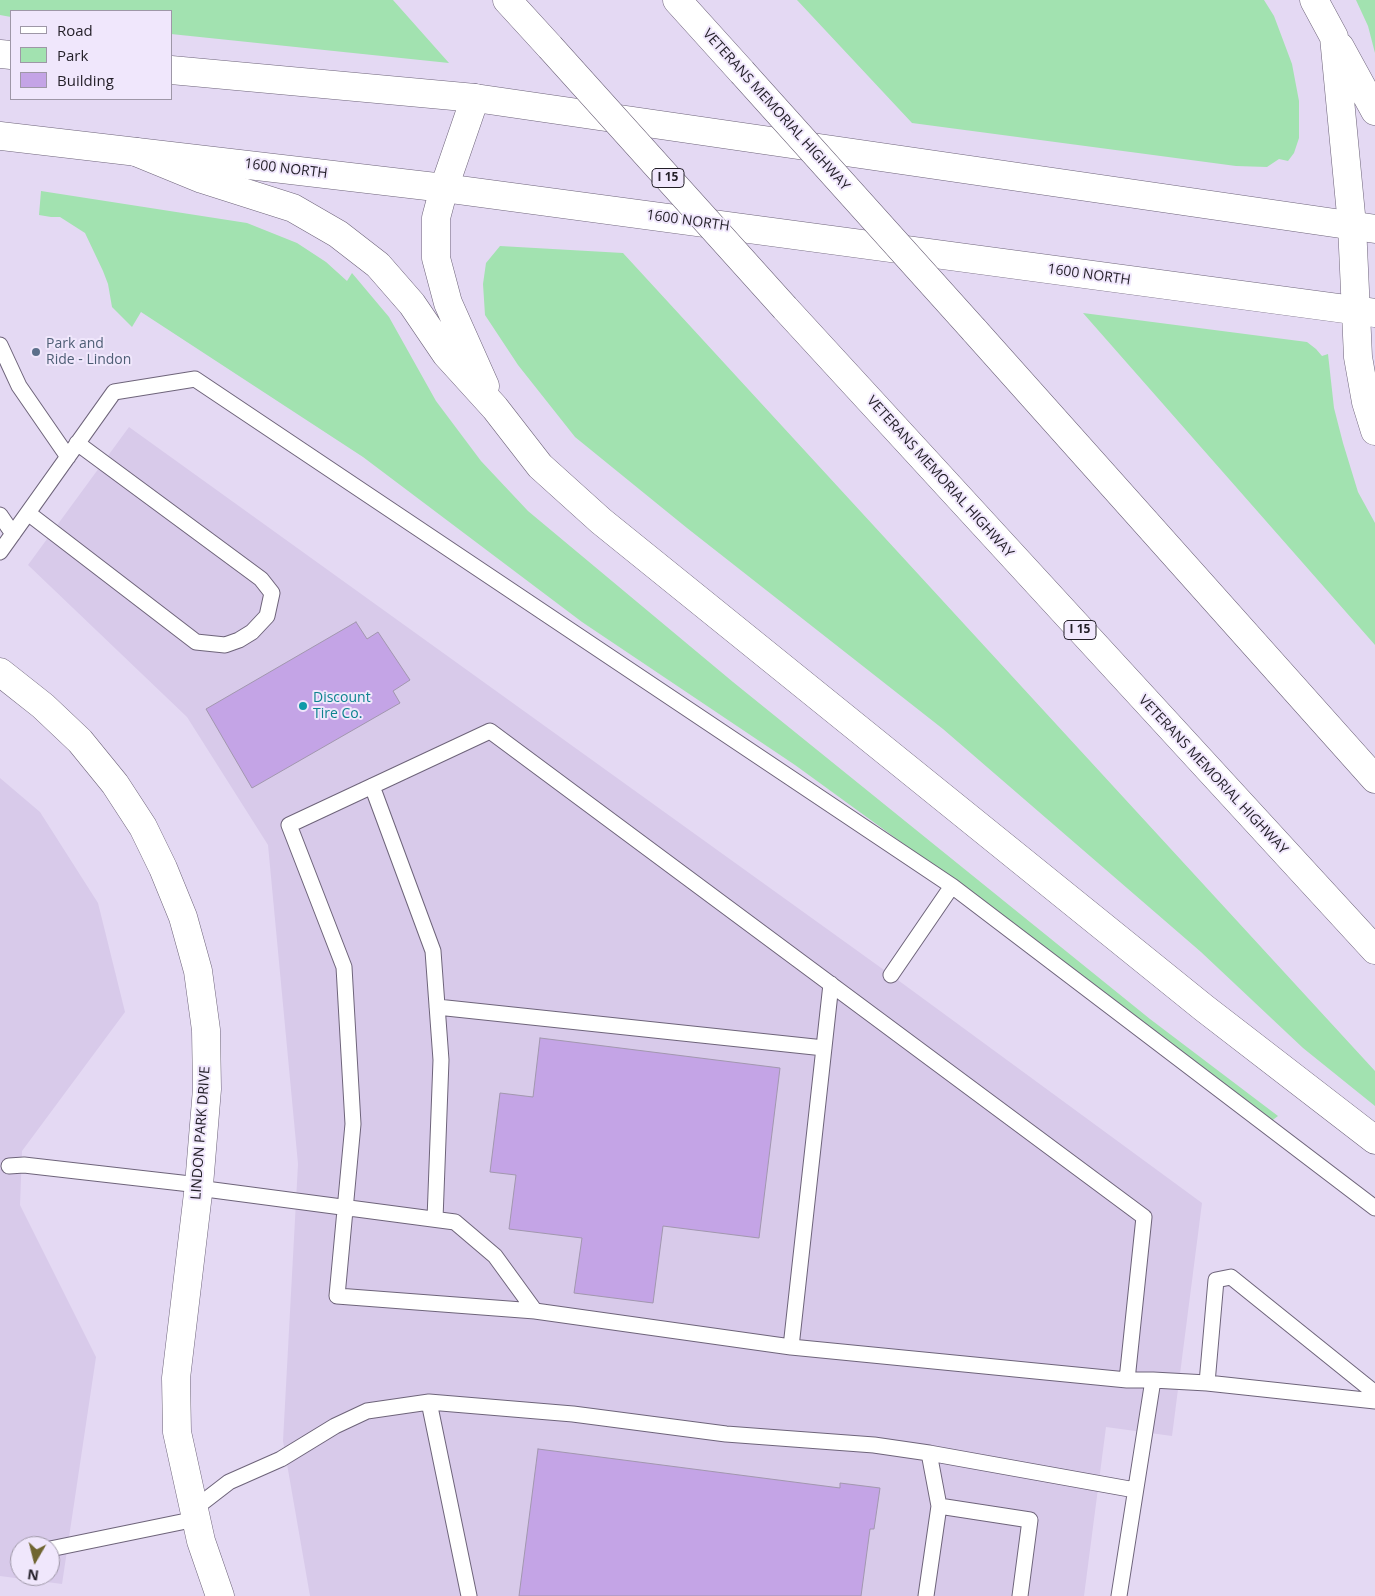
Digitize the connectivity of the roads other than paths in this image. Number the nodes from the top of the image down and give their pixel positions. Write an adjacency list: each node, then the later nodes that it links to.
1 (507, 0): 26 (main road, VETERANS MEMORIAL HIGHWAY / I 15, bridge)
2 (677, 0): 23 (main road, VETERANS MEMORIAL HIGHWAY, bridge)
3 (1314, 0): 4 (main road)
4 (1334, 37): 7 (main road); 11 (main road)
5 (172, 70): 6 (main road)
6 (476, 98): 10 (main road); 11 (main road)
7 (1375, 111)
8 (0, 136): 9 (main road, 1600 NORTH)
9 (136, 152): 10 (main road, 1600 NORTH); 14 (main road)
10 (444, 188): 12 (main road, 1600 NORTH); 14 (main road)
11 (1363, 227): 12 (main road)
12 (1365, 312): 15 (main road)
13 (0, 345): 17 (lane)
14 (494, 408): 31 (main road)
15 (1375, 431)
16 (77, 443): 17 (lane); 18 (lane); 25 (lane)
17 (68, 457): 18 (lane)
18 (28, 513): 20 (lane)
19 (0, 515): 20 (lane)
20 (13, 534): 21 (lane)
21 (0, 552)
22 (0, 672): 33 (main road, LINDON PARK DRIVE)
23 (1375, 779)
24 (372, 786): 28 (lane); 29 (lane); 34 (lane)
25 (952, 886): 27 (lane); 35 (lane)
26 (1375, 950)
27 (891, 975)
28 (830, 984): 30 (lane); 39 (lane)
29 (437, 1007): 30 (lane); 36 (lane)
30 (824, 1048): 38 (lane)
31 (1375, 1140)
32 (8, 1166): 33 (lane)
33 (198, 1186): 34 (lane); 48 (main road, LINDON PARK DRIVE)
34 (344, 1207): 36 (lane); 37 (lane)
35 (1375, 1208)
36 (435, 1219): 37 (lane)
37 (535, 1311): 38 (lane)
38 (791, 1347): 39 (lane)
39 (1127, 1380): 40 (lane)
40 (1153, 1380): 41 (lane); 46 (lane)
41 (1207, 1383): 42 (lane); 43 (lane)
42 (1375, 1393)
43 (1375, 1401)
44 (429, 1402): 45 (lane); 48 (lane); 51 (lane)
45 (929, 1453): 46 (lane); 47 (lane)
46 (1135, 1490): 54 (lane)
47 (939, 1506): 52 (lane); 53 (lane)
48 (195, 1514): 49 (lane); 50 (main road, LINDON PARK DRIVE)
49 (60, 1547)
50 (220, 1596)
51 (469, 1596)
52 (926, 1596)
53 (1020, 1596)
54 (1119, 1596)

